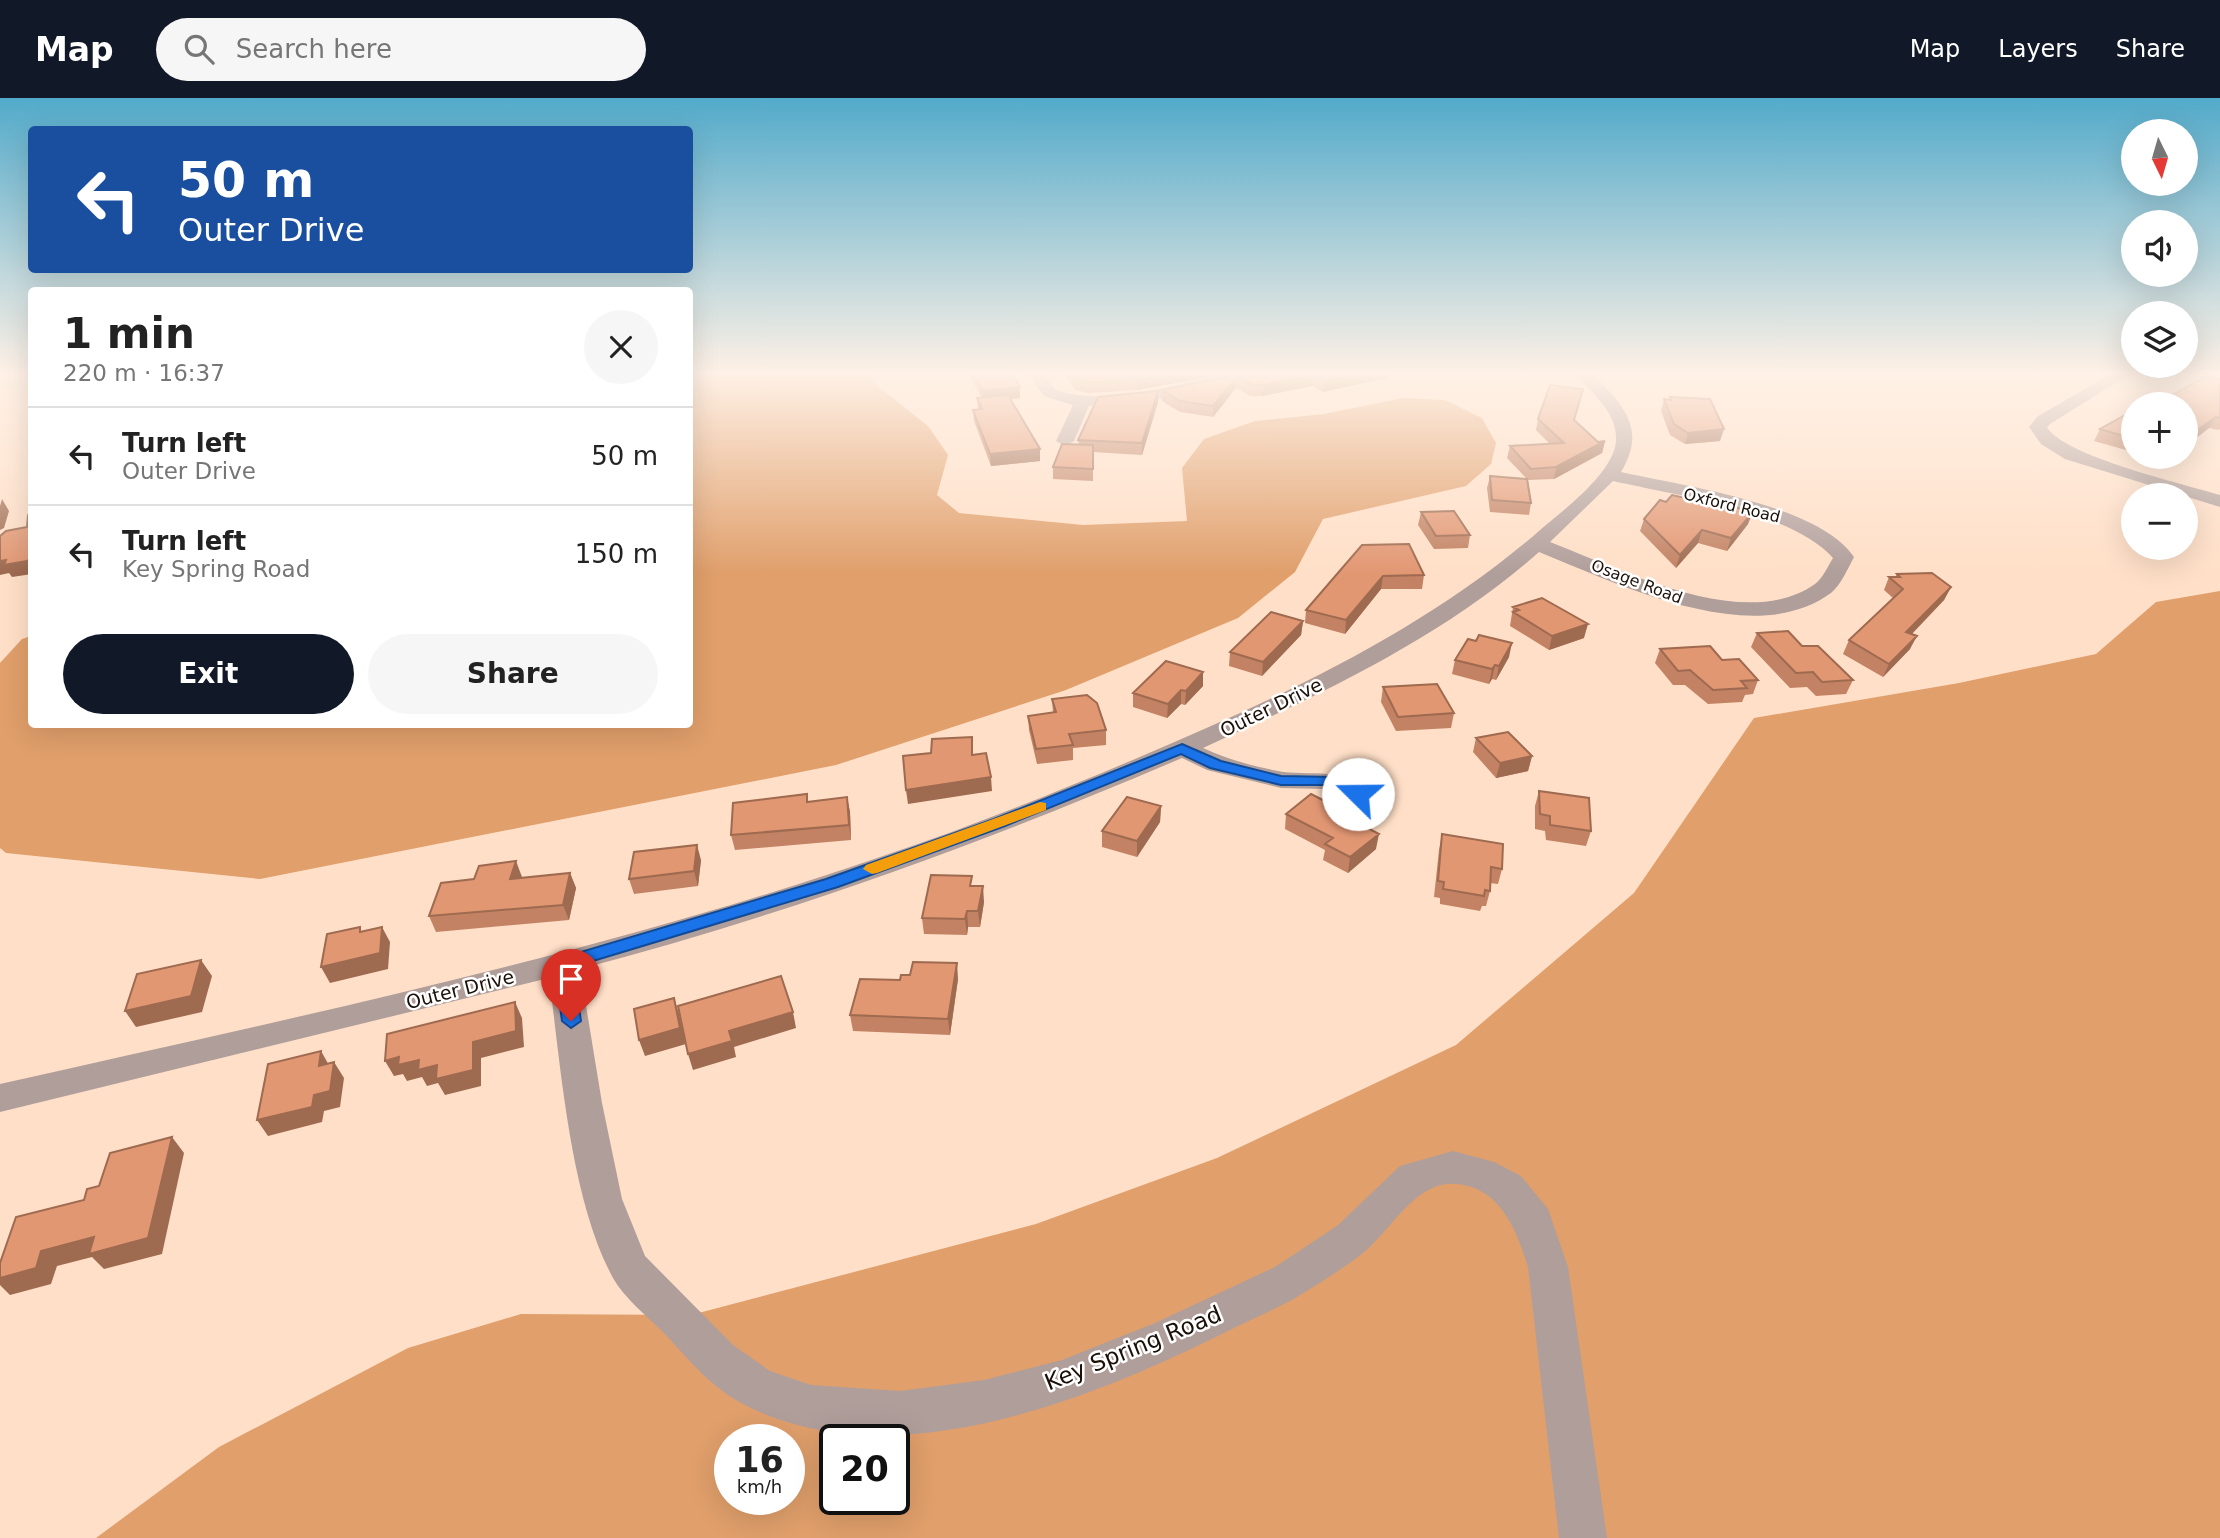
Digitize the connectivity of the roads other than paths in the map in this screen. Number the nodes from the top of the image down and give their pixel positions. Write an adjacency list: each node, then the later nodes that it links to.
1 (1626, 439): 3 (street, Outer Drive)
2 (2046, 439): 4 (street)
3 (1610, 475): 5 (street, Outer Drive); 6 (street, Oxford Road)
4 (2220, 500)
5 (1538, 544): 6 (street, Osage Road); 7 (street, Outer Drive)
6 (1844, 557)
7 (1182, 748): 8 (street); 9 (street, Outer Drive)
8 (1358, 794)
9 (563, 963): 10 (street, Outer Drive); 11 (street, Key Spring Road)
10 (0, 1098)
11 (1583, 1538)

